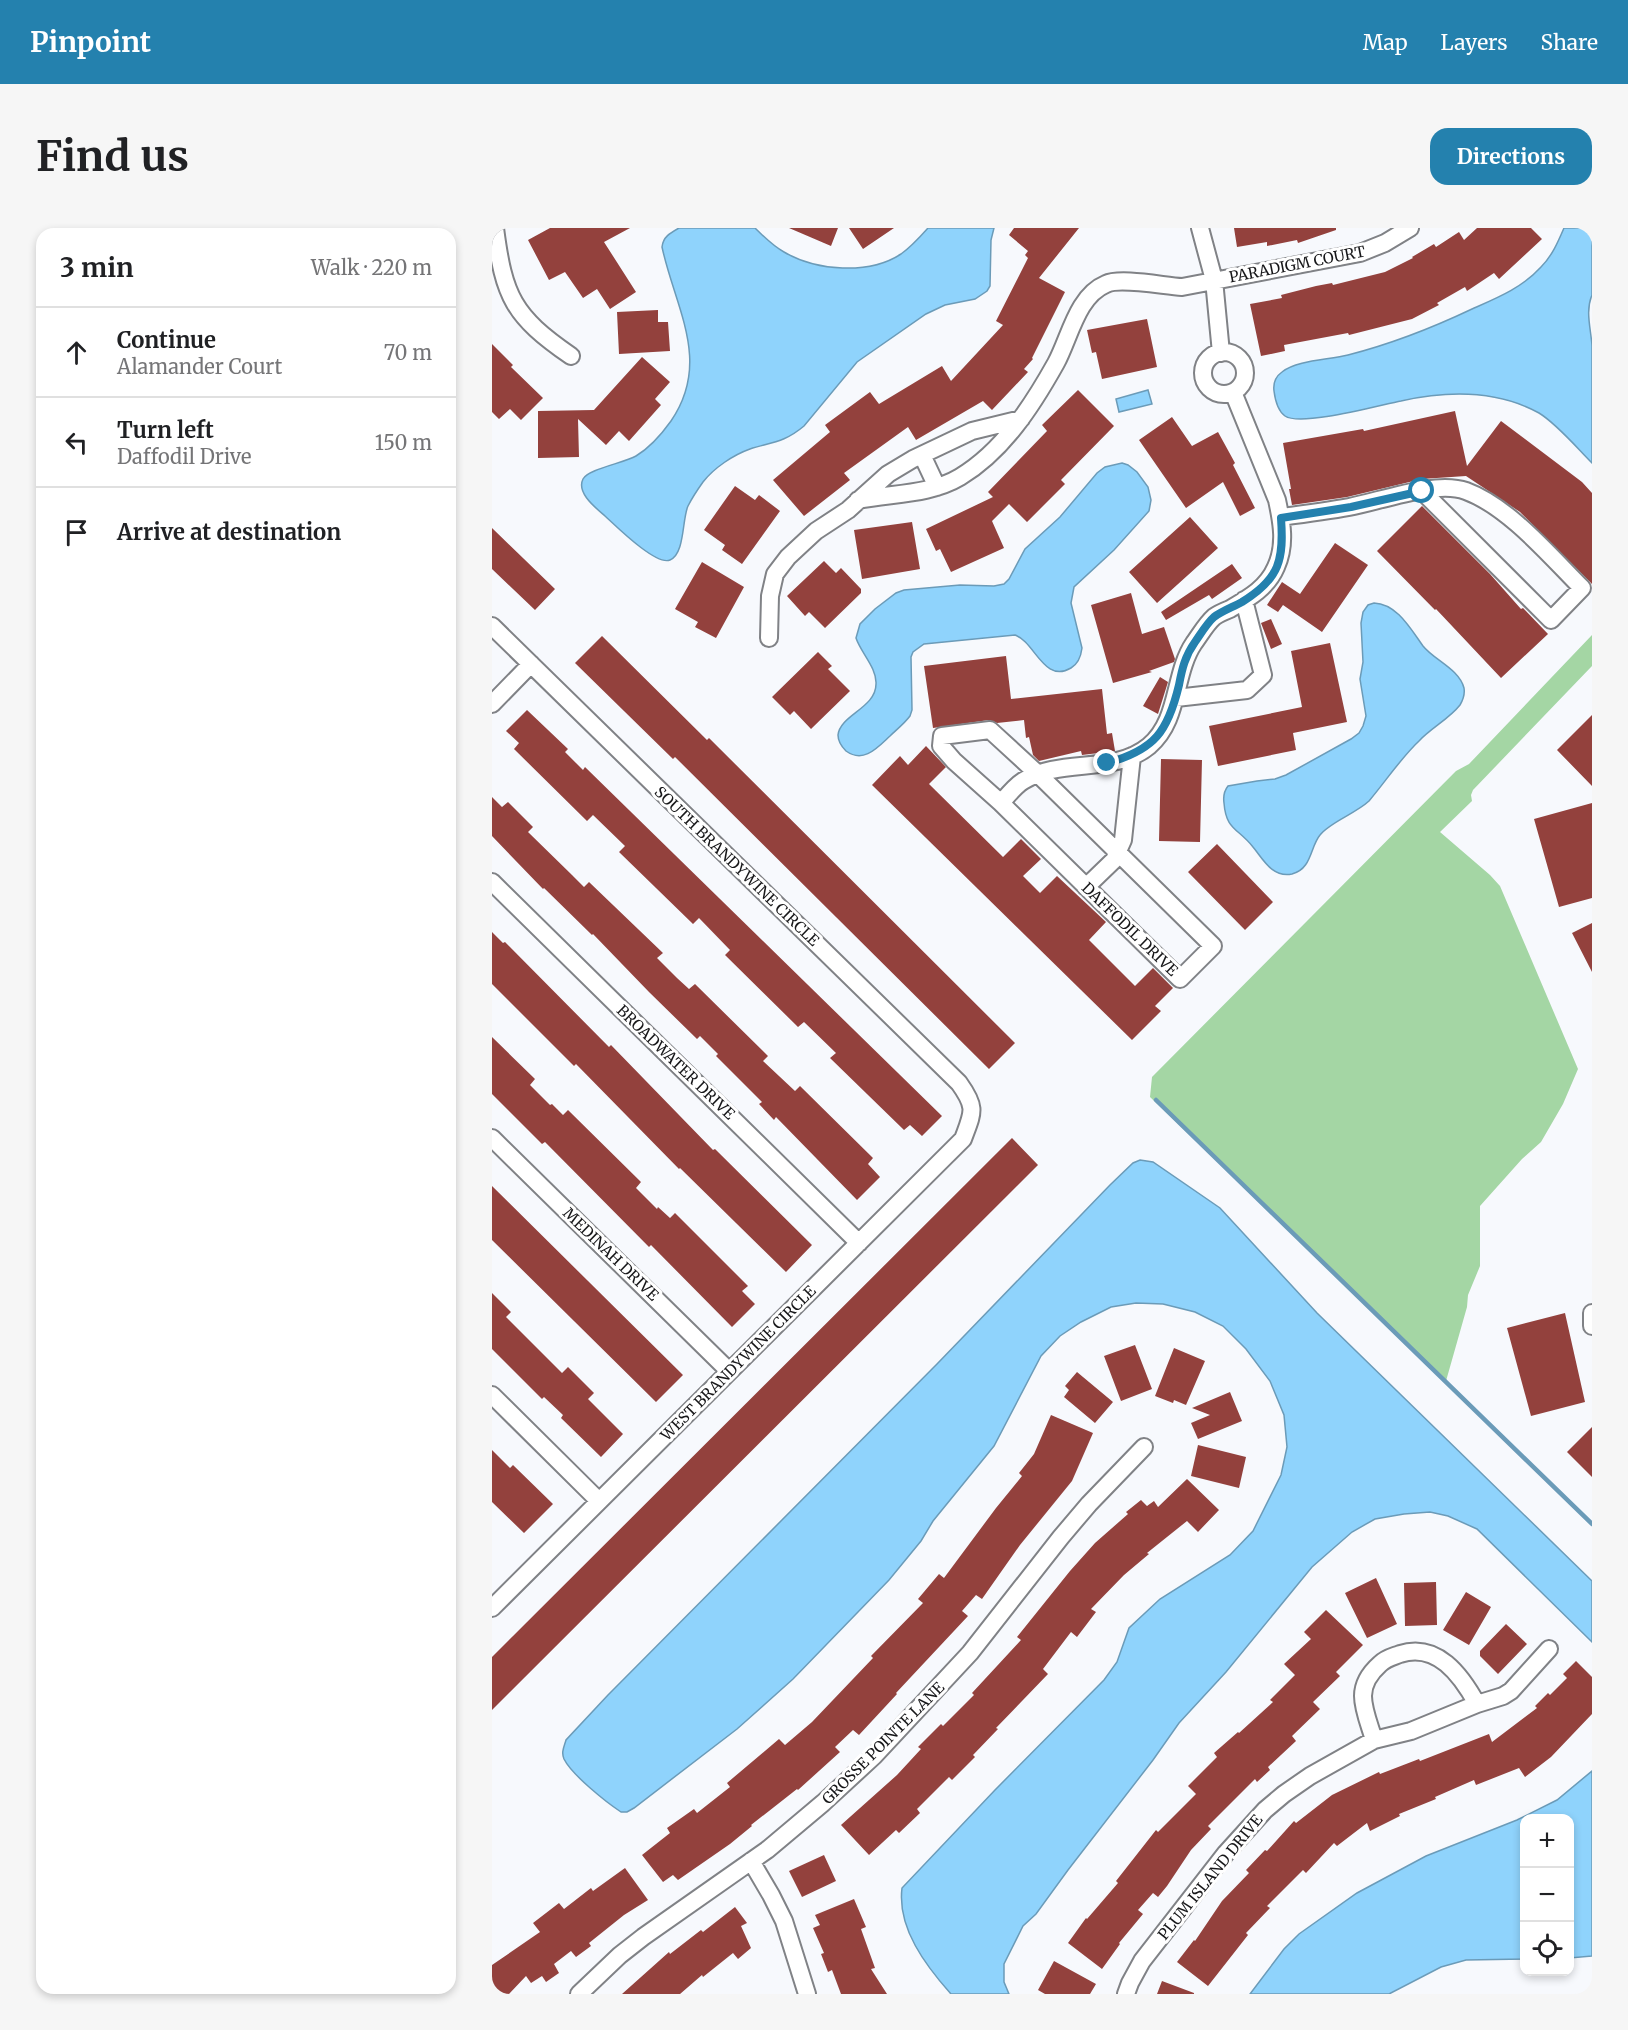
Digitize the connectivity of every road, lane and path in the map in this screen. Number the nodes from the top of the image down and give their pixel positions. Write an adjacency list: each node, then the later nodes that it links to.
1 (495, 228): 6 (street)
2 (1200, 228): 4 (street)
3 (1410, 228): 4 (street, PARADIGM COURT)
4 (1214, 280): 5 (street); 8 (street, PARADIGM COURT)
5 (1221, 352): 7 (street); 7 (street)
6 (571, 356)
7 (1233, 392): 13 (street)
8 (1021, 419): 9 (street); 10 (street, PARADIGM COURT)
9 (922, 455): 10 (street); 12 (street)
10 (937, 487): 12 (street, PARADIGM COURT)
11 (1422, 491): 11 (street); 13 (street)
12 (858, 500): 16 (street)
13 (1281, 518): 14 (street)
14 (1244, 600): 18 (street); 18 (street)
15 (492, 626): 17 (street, SOUTH BRANDYWINE CIRCLE)
16 (769, 638)
17 (531, 664): 19 (street); 26 (street, SOUTH BRANDYWINE CIRCLE)
18 (1176, 698): 20 (street)
19 (492, 704)
20 (1132, 756): 21 (street); 23 (street)
21 (1038, 774): 22 (street); 22 (street, DAFFODIL DRIVE); 23 (street, DAFFODIL DRIVE)
22 (1000, 803): 25 (street, DAFFODIL DRIVE)
23 (1118, 852): 25 (street); 25 (street, DAFFODIL DRIVE)
24 (492, 882): 28 (street, BROADWATER DRIVE)
25 (1086, 887)
26 (973, 1112): 28 (street, WEST BRANDYWINE CIRCLE)
27 (492, 1138): 31 (street, MEDINAH DRIVE)
28 (859, 1243): 31 (street, WEST BRANDYWINE CIRCLE)
29 (1592, 1313): 30 (street)
30 (1592, 1326)
31 (729, 1371): 34 (street, WEST BRANDYWINE CIRCLE)
32 (492, 1395): 34 (street)
33 (1144, 1447): 39 (street, GROSSE POINTE LANE)
34 (599, 1501): 35 (street, WEST BRANDYWINE CIRCLE)
35 (492, 1608)
36 (1549, 1649): 37 (street, PLUM ISLAND DRIVE)
37 (1477, 1704): 38 (street, PLUM ISLAND DRIVE); 38 (street)
38 (1374, 1740): 42 (street, PLUM ISLAND DRIVE)
39 (751, 1861): 40 (street, GROSSE POINTE LANE); 41 (street)
40 (579, 1994)
41 (807, 1994)
42 (1126, 1994)

